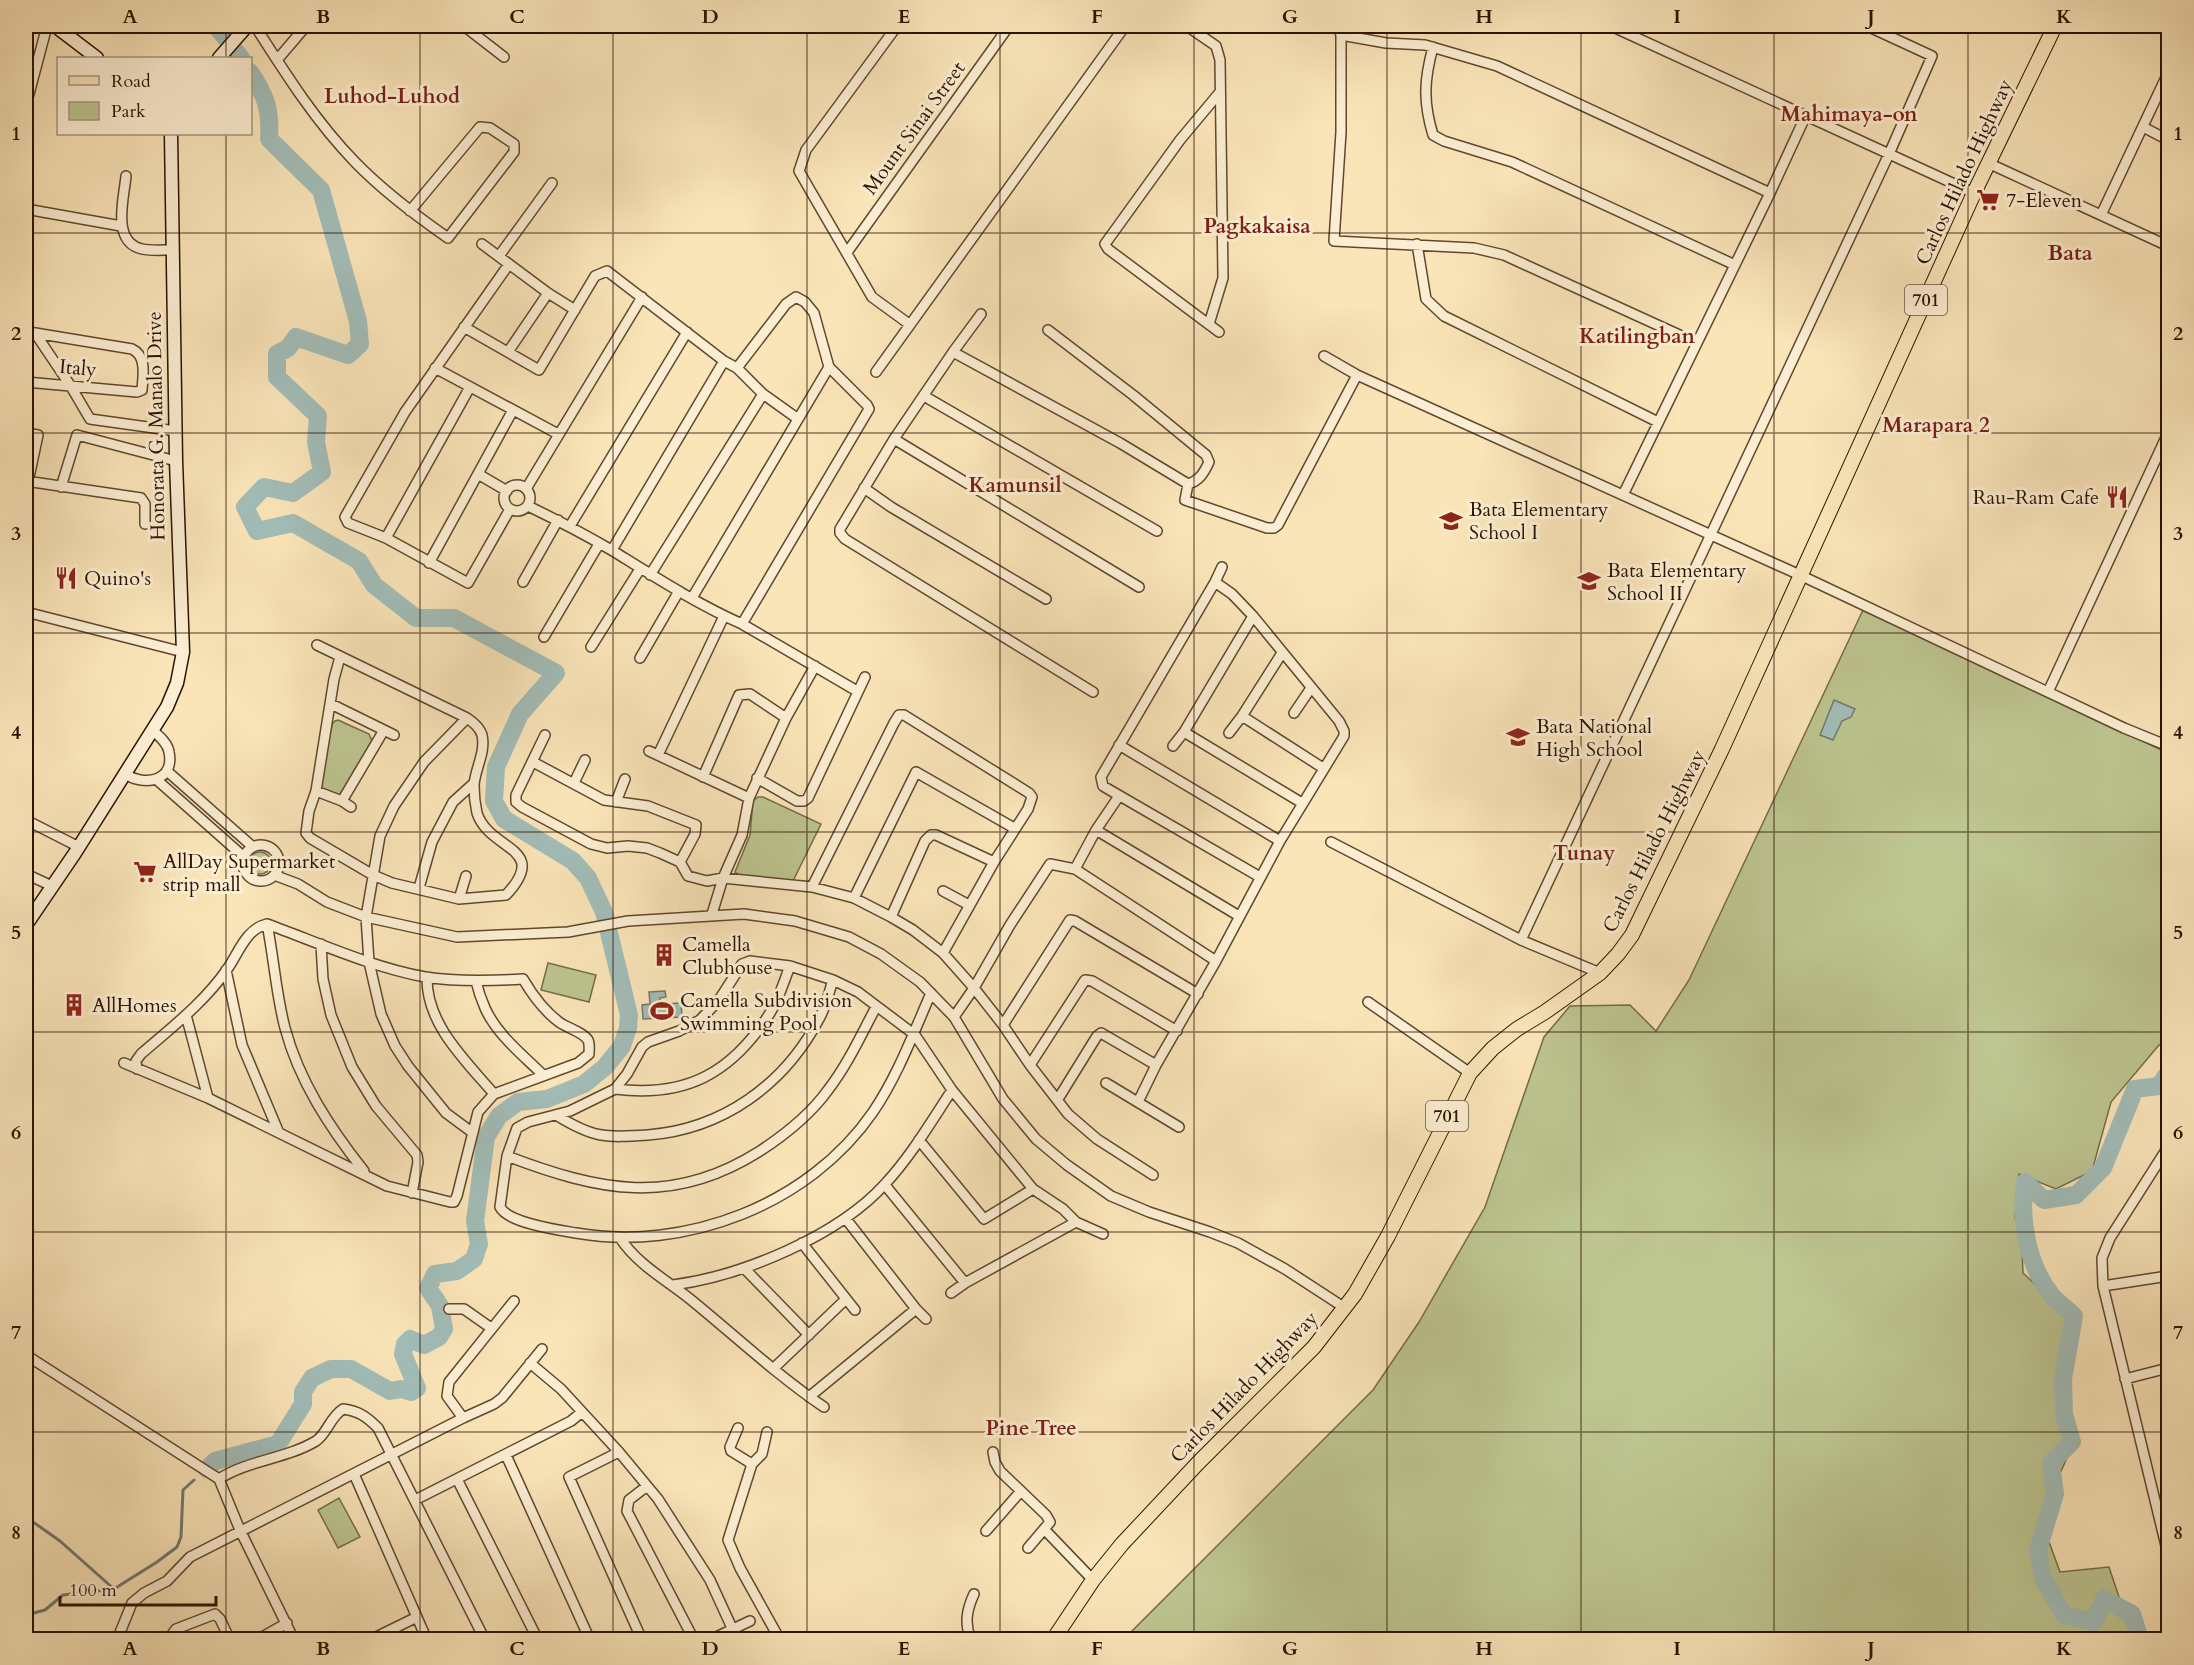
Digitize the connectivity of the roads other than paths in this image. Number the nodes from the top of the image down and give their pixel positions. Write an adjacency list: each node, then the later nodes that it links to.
1 (47, 26): 23 (street)
2 (55, 26): 17 (street)
3 (247, 26): 18 (street)
4 (255, 26): 20 (street)
5 (306, 26): 20 (street)
6 (464, 26): 19 (street)
7 (897, 26): 42 (street)
8 (1009, 26): 42 (street, Mount Sinai Street)
9 (1125, 26): 50 (street)
10 (1187, 26): 22 (street)
11 (1611, 26): 24 (street)
12 (1867, 26): 14 (street)
13 (2055, 26): 29 (main road, Carlos Hilado Highway / 701)
14 (1881, 29): 28 (street)
15 (1340, 30): 16 (street); 39 (street)
16 (1433, 47): 32 (street); 45 (street)
17 (96, 57)
18 (220, 57)
19 (504, 57)
20 (278, 60): 35 (street)
21 (2169, 73): 25 (street)
22 (1220, 92): 51 (street); 51 (street)
23 (26, 100)
24 (1806, 115): 28 (street); 32 (street)
25 (2143, 127): 27 (street); 36 (street)
26 (171, 135): 41 (street, Honorata G. Manalo Drive)
27 (2169, 140)
28 (1889, 154): 33 (street); 95 (street)
29 (1988, 163): 33 (main road, Carlos Hilado Highway / 701); 36 (street)
30 (126, 176): 37 (street)
31 (552, 183): 43 (street)
32 (1770, 193): 45 (street)
33 (1974, 193): 103 (main road, Carlos Hilado Highway / 701)
34 (26, 209): 37 (street)
35 (410, 211): 35 (street)
36 (2101, 215): 40 (street)
37 (122, 226): 41 (street)
38 (482, 244): 43 (street)
39 (1418, 244): 57 (street); 74 (street)
40 (2169, 246)
41 (171, 250): 75 (street, Honorata G. Manalo Drive)
42 (848, 251): 50 (street)
43 (499, 256): 44 (street)
44 (509, 264): 46 (street); 52 (street)
45 (1735, 265): 57 (street)
46 (548, 293): 48 (street); 58 (street)
47 (642, 297): 48 (street); 54 (street); 78 (street)
48 (575, 310): 58 (street)
49 (981, 314): 59 (street)
50 (909, 324): 65 (street)
51 (1209, 324): 55 (street)
52 (464, 327): 58 (street); 63 (street)
53 (1048, 330): 83 (street)
54 (687, 332): 61 (street); 93 (street)
55 (1219, 332)
56 (30, 333): 68 (street); 68 (street, Italy)
57 (1697, 343): 74 (street)
58 (508, 352)
59 (953, 352): 71 (street); 83 (street)
60 (1324, 356): 66 (street)
61 (724, 361): 64 (street); 98 (street)
62 (829, 367): 64 (street); 73 (street); 113 (street)
63 (435, 368): 69 (street); 96 (street)
64 (737, 368): 70 (street)
65 (876, 372)
66 (1357, 375): 83 (street); 88 (street)
67 (26, 382): 68 (street, Italy)
68 (70, 385): 75 (street)
69 (470, 387): 72 (street); 96 (street)
70 (763, 394): 73 (street); 102 (street)
71 (924, 396): 79 (street); 94 (street)
72 (513, 410): 78 (street); 81 (street)
73 (798, 419): 108 (street)
74 (1658, 422): 88 (street)
75 (176, 431): 80 (street, Honorata G. Manalo Drive)
76 (26, 433): 82 (street)
77 (2169, 433): 125 (street)
78 (558, 434): 86 (street)
79 (894, 439): 85 (street); 106 (street)
80 (176, 461): 84 (street); 117 (street, Honorata G. Manalo Drive)
81 (478, 474): 87 (street); 99 (street)
82 (27, 482): 84 (street)
83 (1188, 484)
84 (61, 487): 92 (street)
85 (864, 488): 109 (street); 126 (street)
86 (526, 489): 87 (street); 89 (street)
87 (507, 491): 90 (street)
88 (1623, 495): 95 (street)
89 (528, 506): 90 (street); 91 (street)
90 (510, 509): 99 (street)
91 (558, 520): 93 (street); 104 (street)
92 (145, 524)
93 (570, 526): 97 (street)
94 (1157, 531)
95 (1709, 535): 103 (street); 187 (street)
96 (386, 538): 99 (street)
97 (599, 544): 98 (street); 114 (street)
98 (612, 550): 101 (street)
99 (429, 563)
100 (1222, 567): 105 (street)
101 (640, 569): 102 (street); 116 (street)
102 (650, 575): 107 (street)
103 (1802, 576): 125 (street); 194 (main road, Carlos Hilado Highway / 701)
104 (523, 582)
105 (1215, 582): 112 (street); 138 (street)
106 (1139, 587)
107 (679, 591): 108 (street); 120 (street)
108 (692, 598): 111 (street)
109 (1046, 599)
110 (26, 612): 117 (street)
111 (724, 616): 113 (street); 146 (street)
112 (1253, 616): 118 (street); 134 (street)
113 (742, 624): 121 (street)
114 (544, 637)
115 (317, 645): 119 (street)
116 (591, 647)
117 (183, 652): 132 (street, Honorata G. Manalo Drive)
118 (1282, 653): 123 (street); 129 (street)
119 (340, 657): 127 (street); 130 (street)
120 (640, 658)
121 (815, 666): 124 (street); 131 (street)
122 (865, 677): 124 (street)
123 (1311, 688): 128 (street); 143 (street)
124 (857, 691): 147 (street)
125 (2048, 692): 140 (street)
126 (1093, 693)
127 (331, 704): 133 (street); 152 (street)
128 (1294, 713)
129 (1242, 716): 135 (street); 143 (street)
130 (467, 718): 150 (street); 170 (street)
131 (786, 718): 146 (street); 147 (street)
132 (152, 729): 144 (street); 145 (street, Honorata G. Manalo Drive)
133 (384, 730): 136 (street); 152 (street)
134 (1184, 732): 139 (street); 156 (street)
135 (1229, 732)
136 (394, 735)
137 (545, 735): 142 (street)
138 (1119, 744): 153 (street); 160 (street)
139 (1173, 746)
140 (2169, 746)
141 (585, 760): 151 (street)
142 (533, 762): 151 (street); 165 (street)
143 (1323, 768): 156 (street)
144 (167, 771): 149 (street); 163 (street)
145 (125, 774): 149 (street); 162 (street, Honorata G. Manalo Drive)
146 (703, 777): 154 (street)
147 (757, 778): 154 (street)
148 (625, 779): 155 (street)
149 (157, 780): 164 (street)
150 (474, 783): 176 (street); 179 (street)
151 (574, 783): 155 (street)
152 (316, 791): 170 (street)
153 (1119, 795): 159 (street); 173 (street)
154 (748, 798): 172 (street)
155 (616, 802): 165 (street)
156 (1302, 803): 160 (street)
157 (26, 819): 162 (street)
158 (1014, 828): 166 (street); 175 (street); 178 (street)
159 (1096, 830): 167 (street); 183 (street)
160 (1280, 840): 173 (street)
161 (1331, 842): 187 (street)
162 (79, 847): 174 (street, Honorata G. Manalo Drive)
163 (253, 847): 164 (street); 169 (street)
164 (244, 857): 169 (street)
165 (680, 862): 172 (street)
166 (994, 862): 180 (street); 182 (street)
167 (1075, 869): 191 (street); 198 (street)
168 (26, 874): 174 (street)
169 (274, 875): 184 (street)
170 (373, 875): 176 (street); 184 (street)
171 (466, 876): 179 (street)
172 (723, 878): 175 (street); 181 (street)
173 (1260, 878): 183 (street)
174 (52, 886): 186 (street, Honorata G. Manalo Drive)
175 (812, 887): 178 (street)
176 (419, 888): 179 (street)
177 (943, 891): 180 (street)
178 (854, 898): 182 (street)
179 (459, 899)
180 (969, 905): 189 (street)
181 (712, 914): 184 (street); 199 (street)
182 (891, 916): 189 (street)
183 (1239, 916): 191 (street)
184 (366, 917): 190 (street)
185 (267, 924): 188 (street); 193 (street); 228 (street)
186 (26, 925)
187 (1521, 940): 194 (street)
188 (321, 944): 190 (street); 232 (street)
189 (943, 953): 198 (street)
190 (369, 962): 195 (street); 224 (street)
191 (1216, 962): 200 (street)
192 (790, 966): 196 (street); 215 (street); 215 (street)
193 (226, 970): 203 (street); 223 (street)
194 (1600, 973): 212 (main road, Carlos Hilado Highway / 701)
195 (427, 977): 197 (street); 217 (street)
196 (833, 980): 202 (street); 221 (street)
197 (476, 981): 213 (street); 213 (street)
198 (974, 988): 204 (street); 205 (street)
199 (931, 993): 204 (street); 207 (street)
200 (1198, 994): 205 (street); 206 (street)
201 (1368, 1002): 212 (street)
202 (876, 1006): 207 (street); 227 (street)
203 (186, 1015): 211 (street); 218 (street)
204 (954, 1017): 246 (street)
205 (1003, 1025): 209 (street)
206 (1177, 1031): 209 (street); 210 (street)
207 (915, 1035): 216 (street); 236 (street)
208 (124, 1063): 211 (street)
209 (1030, 1065): 219 (street)
210 (1156, 1065): 219 (street); 220 (street)
211 (137, 1069): 218 (street)
212 (1470, 1073): 246 (main road, Carlos Hilado Highway / 701)
213 (543, 1075): 217 (street)
214 (1106, 1083): 220 (street)
215 (615, 1089): 221 (street)
216 (952, 1090): 225 (street); 231 (street)
217 (494, 1094): 224 (street)
218 (208, 1098): 223 (street)
219 (1058, 1100): 229 (street)
220 (1138, 1102): 222 (street)
221 (556, 1115): 227 (street)
222 (1179, 1127)
223 (279, 1133): 228 (street)
224 (473, 1133): 232 (street)
225 (919, 1140): 230 (street); 231 (street)
226 (2169, 1147): 242 (street)
227 (507, 1156): 236 (street)
228 (367, 1174): 232 (street)
229 (1153, 1175)
230 (885, 1185): 233 (street); 240 (street)
231 (1033, 1189): 234 (street)
232 (412, 1193)
233 (846, 1219): 237 (street); 248 (street)
234 (1076, 1222): 235 (street); 240 (street)
235 (1103, 1234)
236 (620, 1238): 241 (street)
237 (802, 1243): 238 (street); 244 (street)
238 (744, 1268): 241 (street); 252 (street)
239 (2169, 1276): 242 (street)
240 (965, 1283): 243 (street)
241 (673, 1285): 256 (street)
242 (2103, 1286): 258 (street)
243 (951, 1293)
244 (845, 1300): 249 (street); 252 (street)
245 (514, 1301): 251 (street)
246 (1345, 1308): 281 (main road, Carlos Hilado Highway / 701)
247 (449, 1309): 251 (street)
248 (916, 1309): 250 (street); 259 (street)
249 (855, 1310)
250 (926, 1319)
251 (491, 1328): 262 (street)
252 (809, 1335): 256 (street)
253 (542, 1348): 255 (street)
254 (26, 1355): 271 (street)
255 (530, 1364): 261 (street); 262 (street)
256 (774, 1368): 259 (street)
257 (2169, 1368): 258 (street)
258 (2124, 1379): 280 (street)
259 (809, 1397): 260 (street)
260 (824, 1407)
261 (582, 1412): 265 (street); 267 (street)
262 (463, 1418): 268 (street)
263 (738, 1428): 269 (street)
264 (767, 1432): 269 (street)
265 (619, 1452): 273 (street); 297 (street)
266 (993, 1452): 274 (street)
267 (506, 1455): 272 (street); 296 (street)
268 (392, 1456): 270 (street); 271 (street); 275 (street)
269 (752, 1464): 300 (street)
270 (354, 1474): 277 (street); 283 (street)
271 (219, 1479): 277 (street)
272 (457, 1479): 275 (street); 295 (street)
273 (647, 1486): 286 (street); 298 (street)
274 (1021, 1491): 276 (street); 278 (street)
275 (415, 1500): 294 (street)
276 (1044, 1529): 279 (street); 281 (street)
277 (240, 1530): 285 (street); 287 (street)
278 (986, 1531)
279 (1028, 1548)
280 (2169, 1554)
281 (1093, 1580): 302 (main road, Carlos Hilado Highway / 701)
282 (974, 1594): 301 (street)
283 (417, 1617): 292 (street); 293 (street)
284 (750, 1621): 286 (street)
285 (287, 1623): 290 (street); 291 (street)
286 (732, 1628): 299 (street)
287 (117, 1640)
288 (168, 1640): 289 (street)
289 (230, 1640)
290 (257, 1640)
291 (294, 1640)
292 (370, 1640)
293 (427, 1640)
294 (484, 1640)
295 (538, 1640)
296 (590, 1640)
297 (642, 1640)
298 (694, 1640)
299 (710, 1640)
300 (780, 1640)
301 (971, 1640)
302 (1053, 1640)

